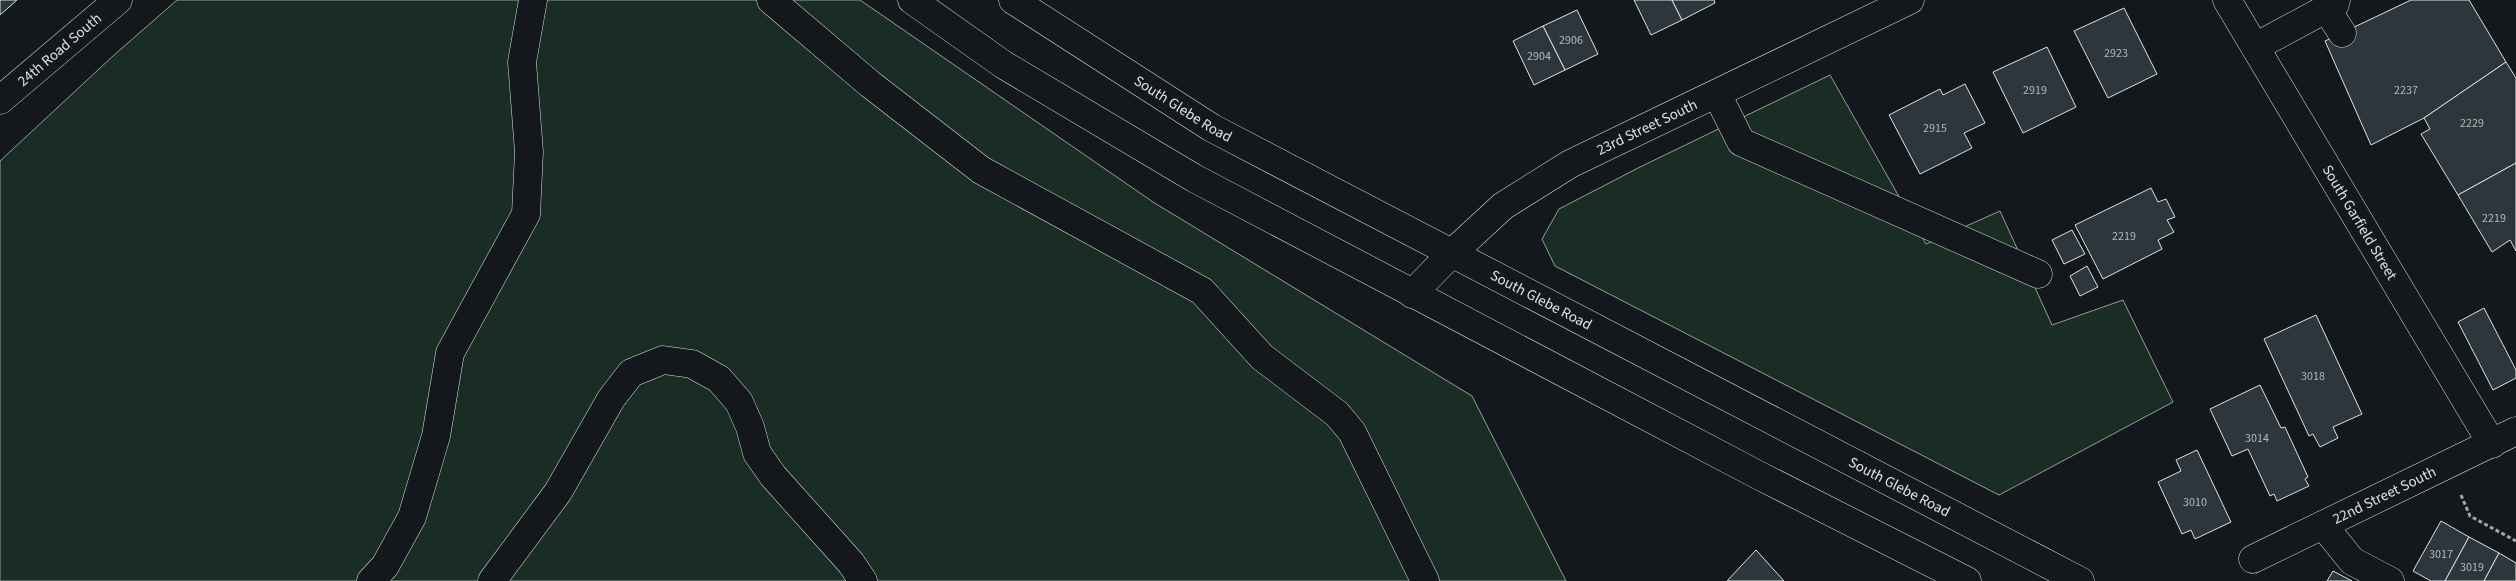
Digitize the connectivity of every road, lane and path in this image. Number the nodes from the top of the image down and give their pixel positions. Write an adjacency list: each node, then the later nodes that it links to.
1 (118, 0): 12 (main road, 24th Road South)
2 (533, 0): 22 (main road)
3 (771, 0): 25 (main road)
4 (912, 0): 15 (main road)
5 (1013, 0): 13 (main road, South Glebe Road)
6 (1910, 0): 11 (main road, 23rd Street South)
7 (2227, 0): 10 (main road, South Garfield Street)
8 (2331, 4): 9 (main road); 10 (main road)
9 (2342, 33)
10 (2255, 47): 17 (main road, South Garfield Street)
11 (1717, 94): 13 (main road, 23rd Street South); 14 (main road)
12 (0, 100)
13 (1451, 254): 15 (main road, 23rd Street South); 27 (main road, South Glebe Road)
14 (2038, 274)
15 (1412, 294): 26 (main road)
16 (2516, 431): 17 (main road, 22nd Street South)
17 (2492, 444): 19 (main road, 22nd Street South)
18 (2461, 495): 20 (path)
19 (2323, 525): 21 (main road, 22nd Street South); 28 (main road)
20 (2516, 541)
21 (2252, 559)
22 (371, 581)
23 (492, 581): 24 (main road)
24 (863, 581)
25 (1425, 581)
26 (1966, 581)
27 (2080, 581)
28 (2390, 581)

